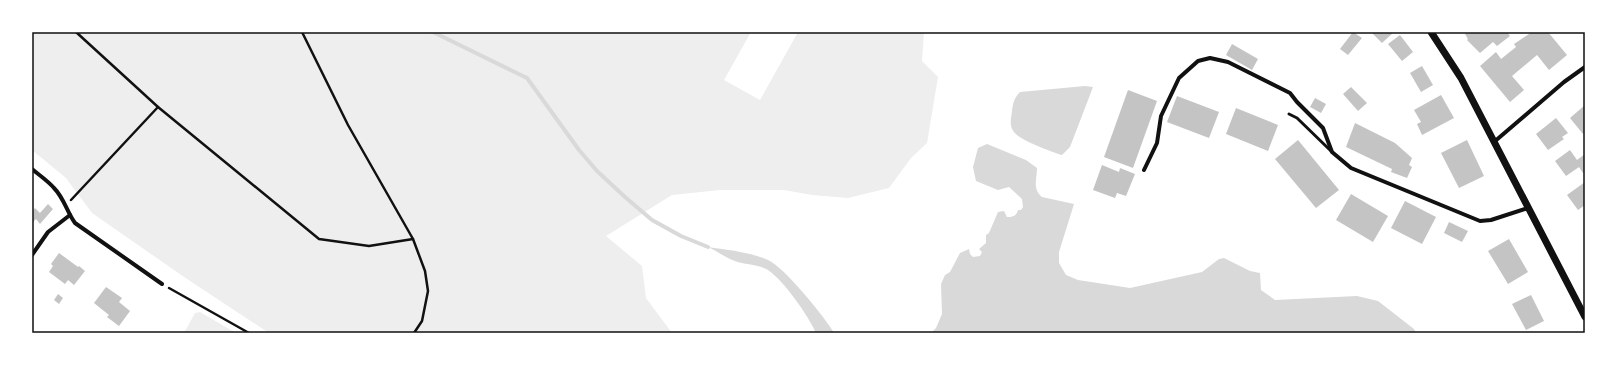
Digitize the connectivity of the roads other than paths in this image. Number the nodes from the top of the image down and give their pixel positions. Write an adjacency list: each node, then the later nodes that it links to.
1 (1431, 32): 4 (street)
2 (1585, 67): 4 (street)
3 (1288, 114): 5 (lane)
4 (1494, 142): 8 (street)
5 (1332, 152): 7 (street); 8 (street)
6 (32, 169): 9 (street)
7 (1144, 170)
8 (1528, 208): 12 (street)
9 (70, 215): 10 (street); 11 (street)
10 (32, 255)
11 (162, 284)
12 (1585, 317)

